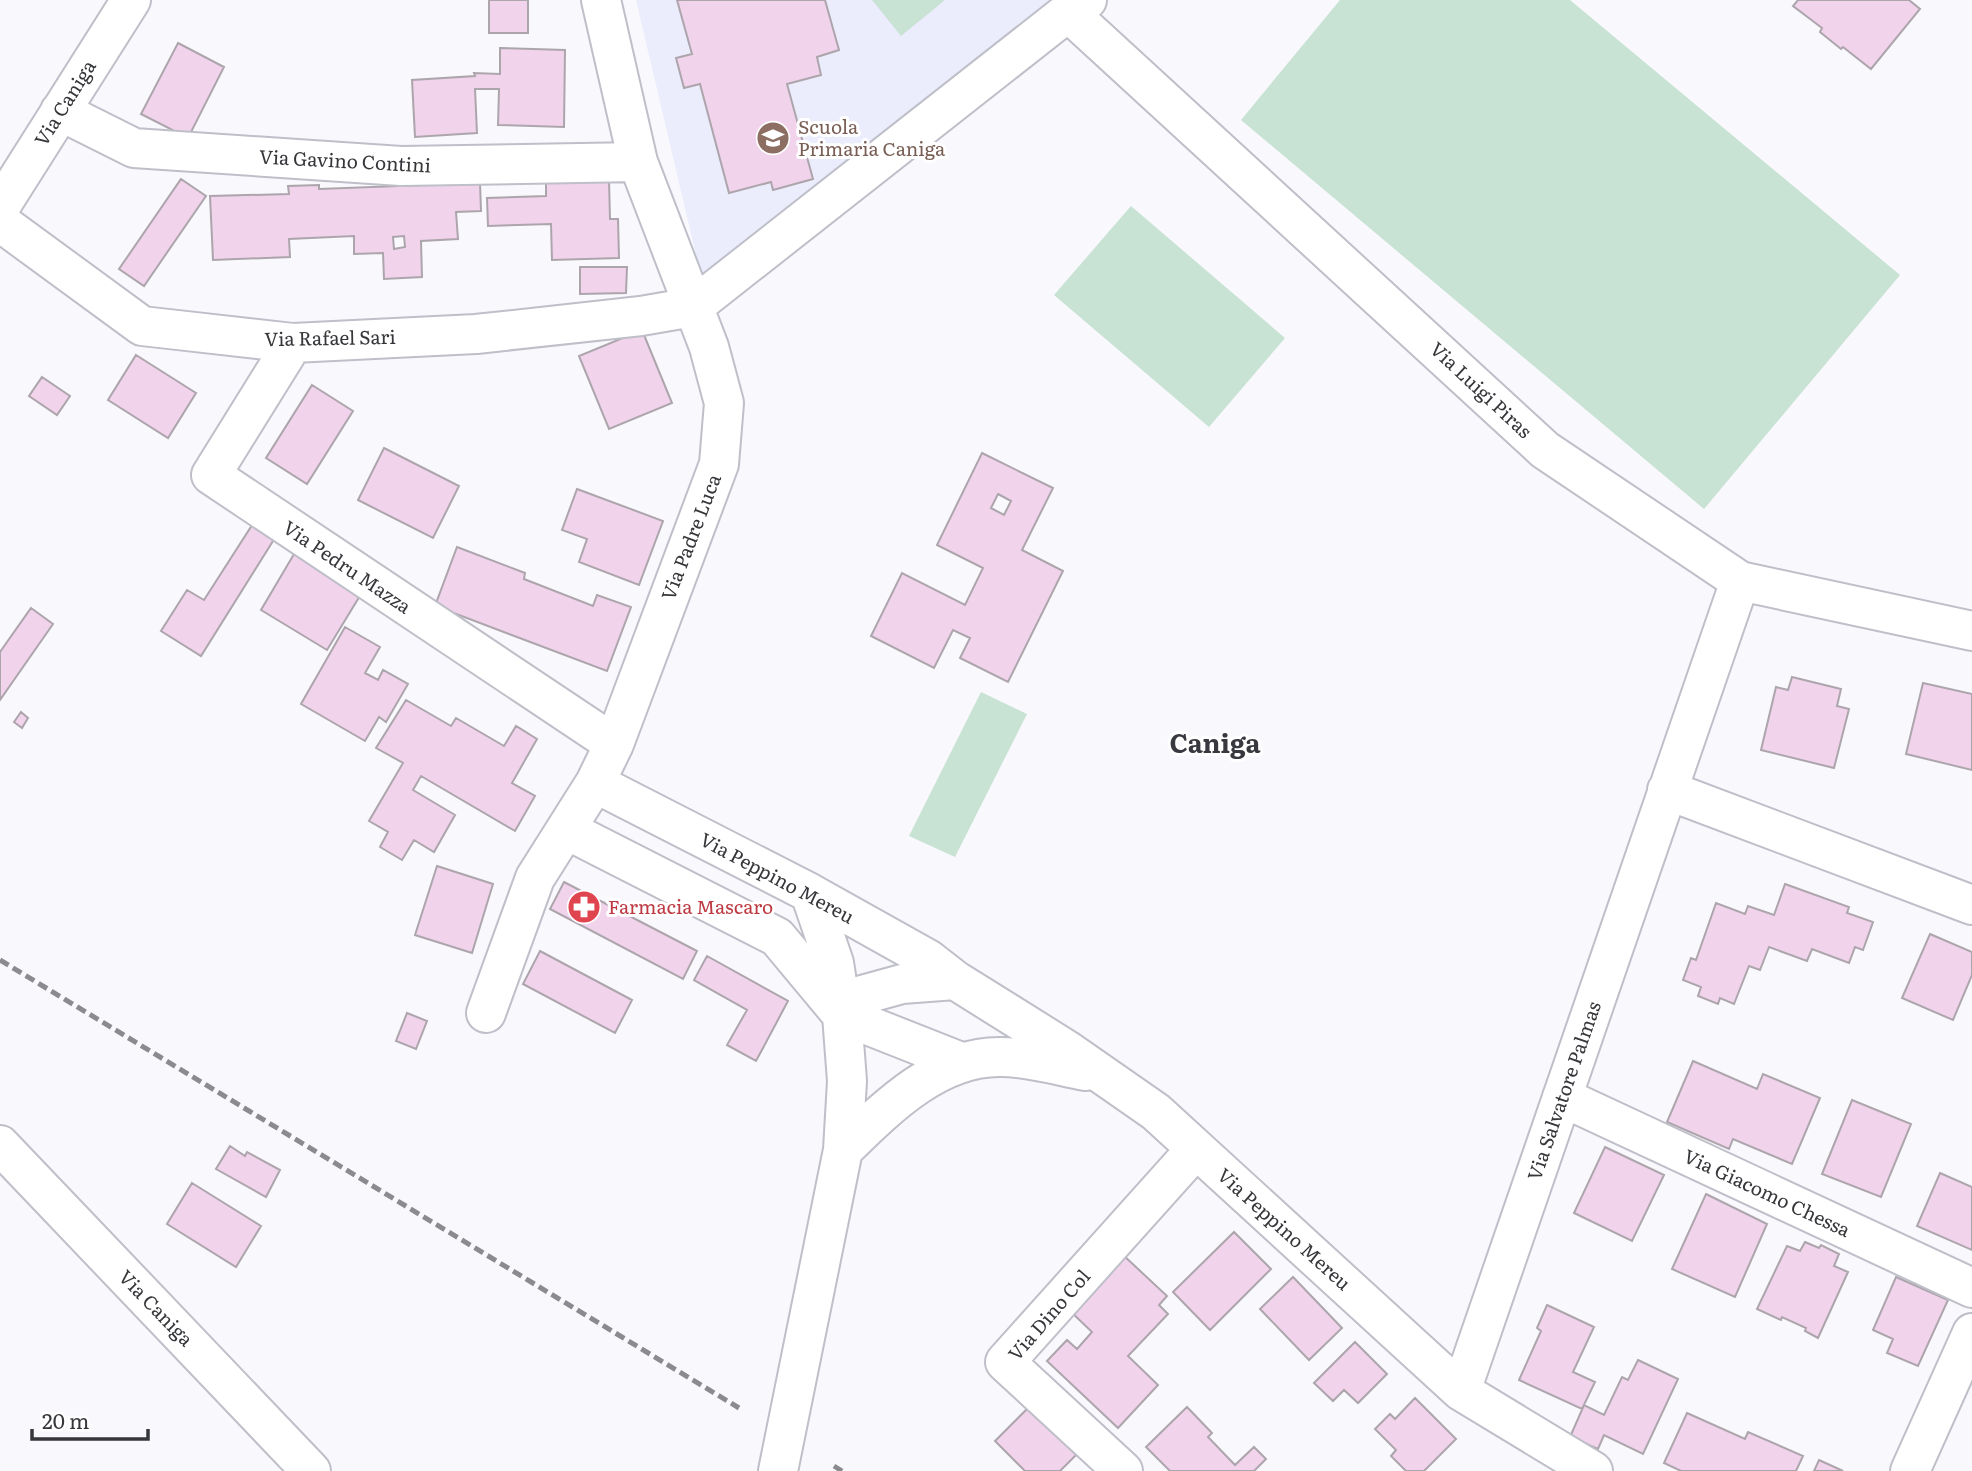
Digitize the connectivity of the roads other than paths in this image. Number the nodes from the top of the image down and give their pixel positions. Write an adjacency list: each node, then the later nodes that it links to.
1 (131, 0): 4 (street, Via Caniga)
2 (601, 0): 5 (street, Via Padre Luca)
3 (1078, 6): 8 (street); 10 (street, Via Luigi Piras)
4 (61, 111): 5 (street, Via Gavino Contini); 6 (street, Via Caniga)
5 (638, 162): 8 (street, Via Padre Luca)
6 (0, 207)
7 (0, 222): 9 (street, Via Rafael Sari)
8 (693, 307): 9 (street, Via Rafael Sari); 12 (street, Via Padre Luca)
9 (293, 342): 12 (street, Via Pedru Mazza)
10 (1740, 580): 11 (street, Via Luigi Piras); 14 (street, Via Salvatore Palmas)
11 (1972, 631)
12 (614, 744): 13 (street, Via Padre Luca)
13 (595, 783): 15 (street, Via Padre Luca); 16 (street, Via Peppino Mereu)
14 (1667, 790): 17 (street); 23 (street, Via Salvatore Palmas)
15 (567, 830): 19 (street, Via Padre Luca); 20 (street)
16 (810, 893): 18 (street, Via Peppino Mereu); 20 (street)
17 (1972, 905)
18 (955, 980): 20 (street); 22 (street, Via Peppino Mereu)
19 (486, 1013)
20 (842, 1015): 21 (street, Via Peppino Mereu); 26 (street)
21 (961, 1062): 22 (street, Via Peppino Mereu); 26 (street, Via Peppino Mereu)
22 (1102, 1074): 25 (street, Via Peppino Mereu)
23 (1562, 1097): 27 (street, Via Giacomo Chessa); 29 (street, Via Salvatore Palmas)
24 (0, 1145): 30 (street, Via Caniga)
25 (1196, 1149): 29 (street, Via Peppino Mereu); 32 (street, Via Dino Col)
26 (844, 1150): 31 (street)
27 (1972, 1288)
28 (1972, 1333): 34 (street)
29 (1461, 1391): 33 (street, Via Peppino Mereu)
30 (311, 1471)
31 (778, 1471)
32 (1123, 1471)
33 (1593, 1471)
34 (1910, 1471)

